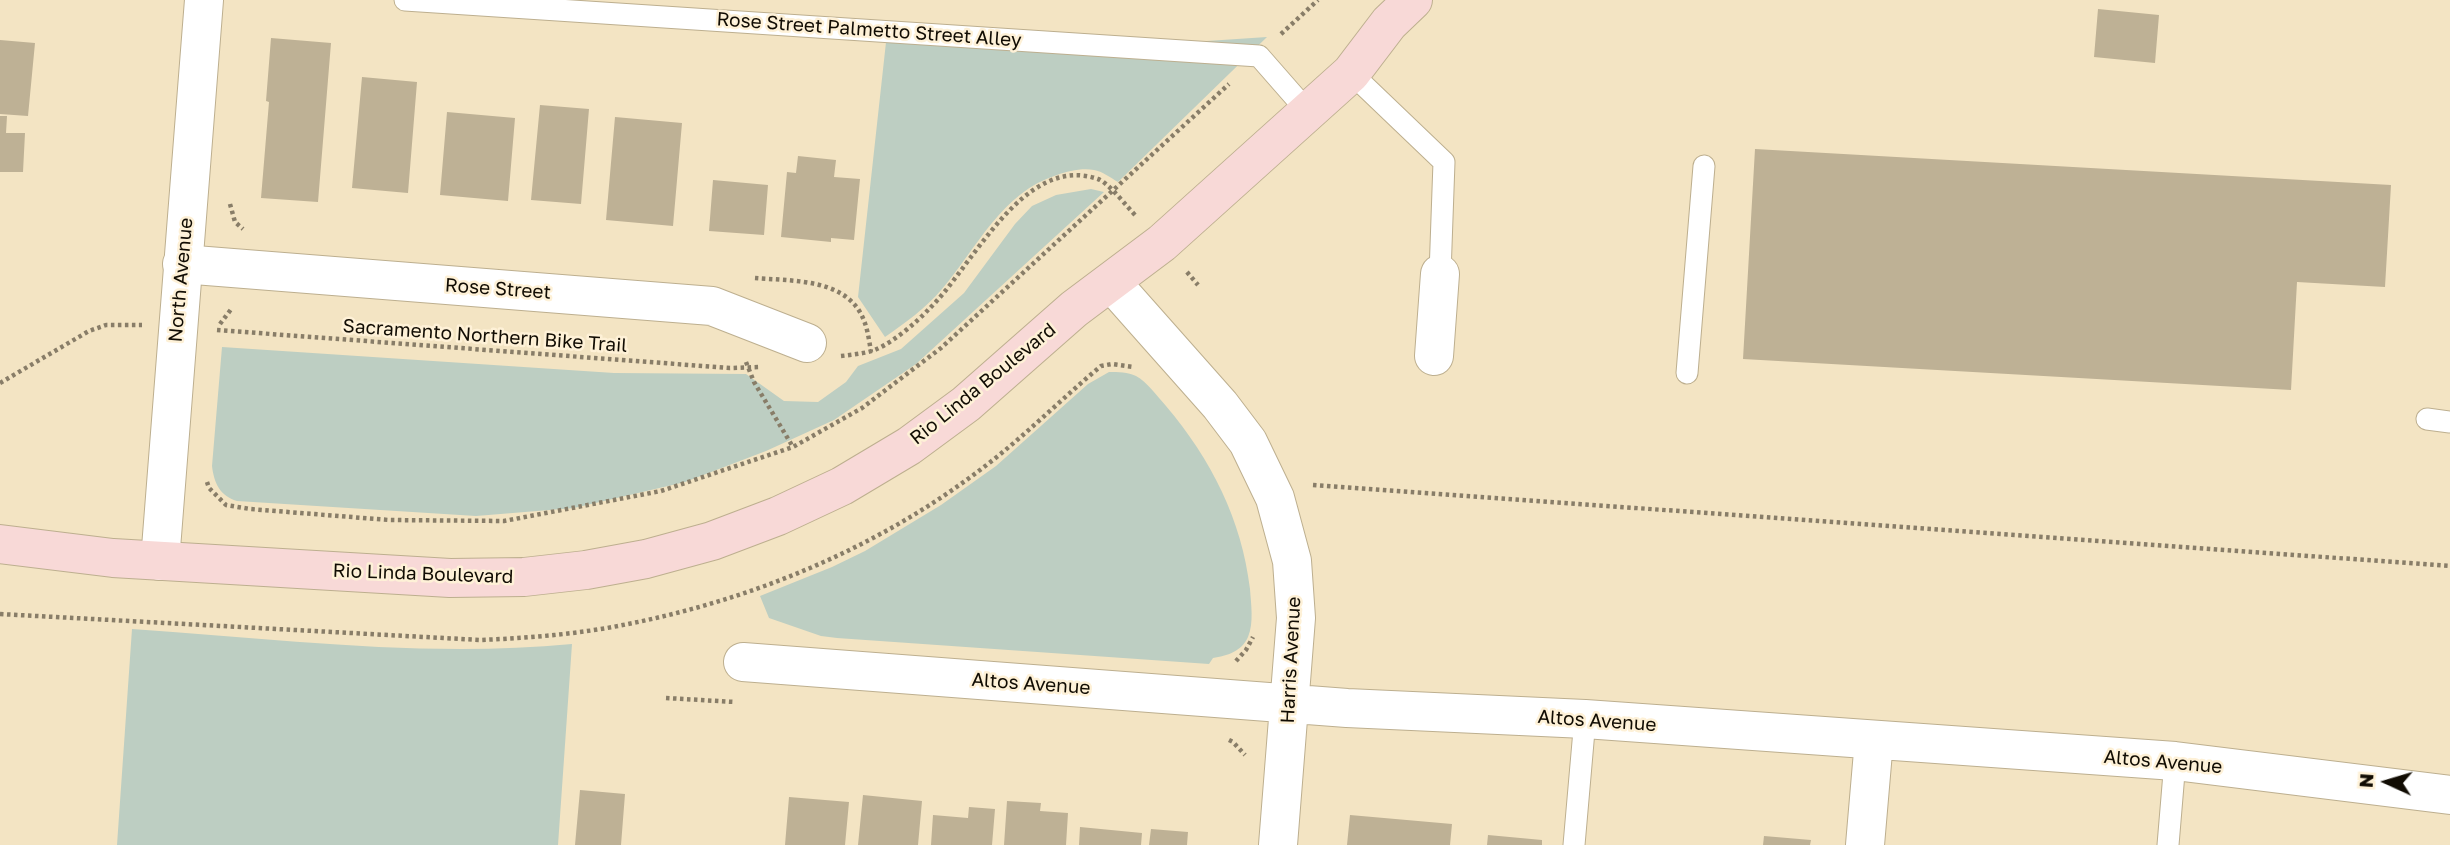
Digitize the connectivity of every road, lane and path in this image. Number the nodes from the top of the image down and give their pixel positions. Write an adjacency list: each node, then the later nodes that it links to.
1 (204, 0): 12 (street, North Avenue)
2 (405, 0): 5 (lane, Rose Street Palmetto Street Alley)
3 (1318, 0): 5 (path)
4 (1413, 0): 6 (main road, Rio Linda Boulevard)
5 (1259, 56): 7 (lane); 9 (path)
6 (1351, 74): 7 (main road, Rio Linda Boulevard); 13 (lane)
7 (1308, 112): 15 (main road, Rio Linda Boulevard)
8 (1704, 166): 22 (lane)
9 (1113, 192): 14 (path); 26 (path)
10 (230, 194): 11 (path)
11 (247, 233)
12 (182, 264): 18 (street, Rose Street); 30 (street, North Avenue)
13 (1440, 274): 20 (street)
14 (745, 277)
15 (1111, 282): 30 (main road, Rio Linda Boulevard); 35 (street, Harris Avenue)
16 (243, 302): 21 (path, Sacramento Northern Bike Trail)
17 (141, 325): 23 (path)
18 (807, 343)
19 (739, 352): 21 (path)
20 (1434, 356)
21 (750, 369): 26 (path)
22 (1687, 373)
23 (0, 383)
24 (2427, 419): 25 (lane)
25 (2450, 422)
26 (793, 447): 27 (path)
27 (206, 479)
28 (1308, 485): 31 (path)
29 (0, 544): 30 (main road, Rio Linda Boulevard)
30 (160, 561)
31 (2450, 566)
32 (743, 662): 35 (street, Altos Avenue)
33 (666, 698): 34 (path)
34 (748, 703)
35 (1290, 704): 36 (street, Altos Avenue); 42 (street, Harris Avenue)
36 (1585, 719): 38 (street, Altos Avenue); 43 (lane)
37 (1226, 739): 40 (path)
38 (1874, 740): 39 (street, Altos Avenue); 44 (street)
39 (2175, 761): 41 (street, Altos Avenue); 45 (lane)
40 (1250, 765)
41 (2450, 795)
42 (1278, 845)
43 (1574, 845)
44 (1866, 845)
45 (2168, 845)

